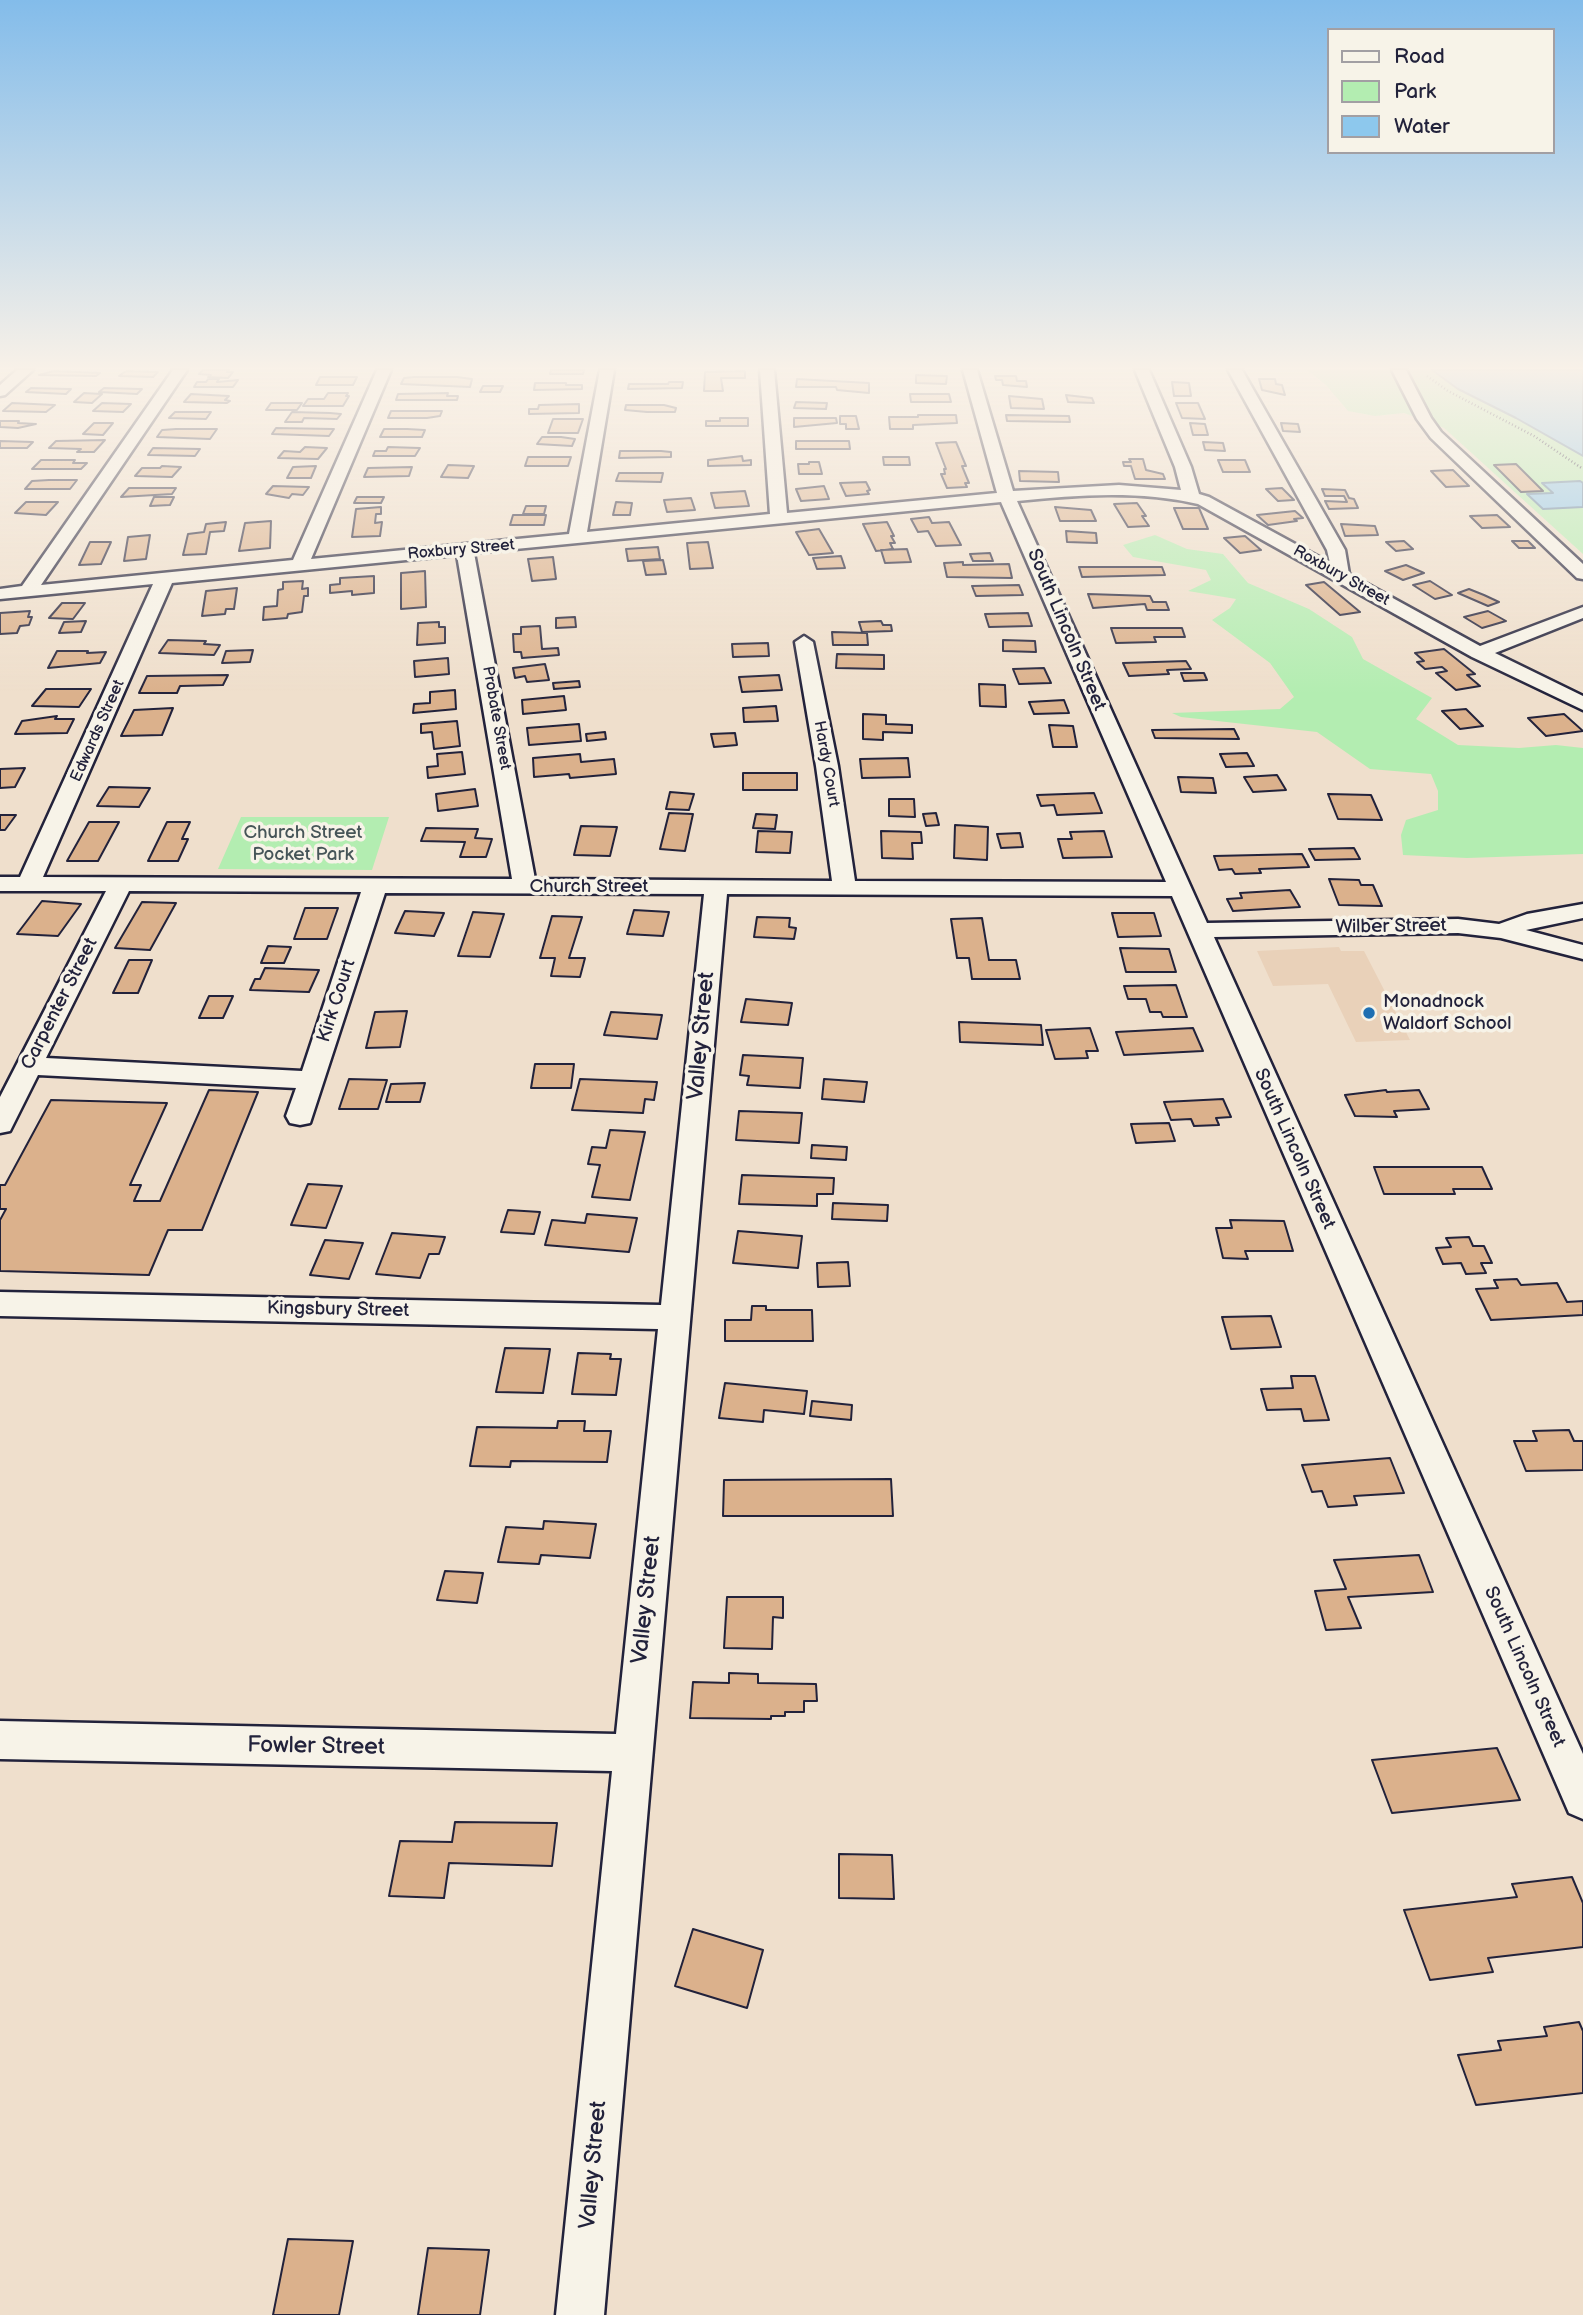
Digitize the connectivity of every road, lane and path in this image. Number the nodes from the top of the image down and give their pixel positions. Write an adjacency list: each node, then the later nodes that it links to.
1 (106, 478): 20 (street)
2 (337, 478): 16 (street)
3 (588, 478): 12 (street)
4 (776, 478): 11 (street)
5 (1002, 478): 10 (street, South Lincoln Street)
6 (1185, 478): 9 (street)
7 (1296, 478): 18 (street)
8 (1482, 478): 13 (street)
9 (1191, 496): 10 (street, Roxbury Street); 18 (street, Roxbury Street)
10 (1009, 497): 11 (street, Roxbury Street); 33 (street, South Lincoln Street)
11 (779, 518): 12 (street, Roxbury Street)
12 (577, 538): 14 (street, Roxbury Street)
13 (1557, 549): 15 (street); 17 (street)
14 (465, 550): 16 (street, Roxbury Street); 32 (street, Probate Street)
15 (1583, 550)
16 (300, 565): 19 (street, Roxbury Street)
17 (1583, 574)
18 (1341, 577): 24 (street, Roxbury Street)
19 (165, 578): 20 (street, Roxbury Street); 27 (street, Edwards Street)
20 (28, 591): 21 (street, Roxbury Street)
21 (0, 594)
22 (1583, 612): 24 (street)
23 (804, 642): 31 (street, Hardy Court)
24 (1479, 653): 25 (street, Roxbury Street)
25 (1583, 704)
26 (0, 884): 27 (street, Church Street)
27 (29, 884): 28 (street, Church Street)
28 (121, 884): 29 (street, Church Street); 38 (street, Carpenter Street)
29 (375, 886): 32 (street, Church Street); 39 (street, Kirk Court)
30 (716, 886): 31 (street, Church Street); 32 (street, Church Street); 43 (street, Valley Street)
31 (844, 886): 33 (street, Church Street)
32 (525, 887)
33 (1179, 889): 35 (street, South Lincoln Street)
34 (1583, 911): 36 (street)
35 (1197, 930): 36 (street, Wilber Street); 46 (street, South Lincoln Street)
36 (1501, 931): 37 (street, Wilber Street)
37 (1583, 952)
38 (29, 1066): 39 (street); 41 (street, Carpenter Street)
39 (312, 1080): 40 (street, Kirk Court)
40 (300, 1116)
41 (0, 1124)
42 (0, 1304): 43 (street, Kingsbury Street)
43 (676, 1317): 45 (street, Valley Street)
44 (0, 1740): 45 (street, Fowler Street)
45 (632, 1753): 47 (street, Valley Street)
46 (1583, 1799)
47 (580, 2315)

